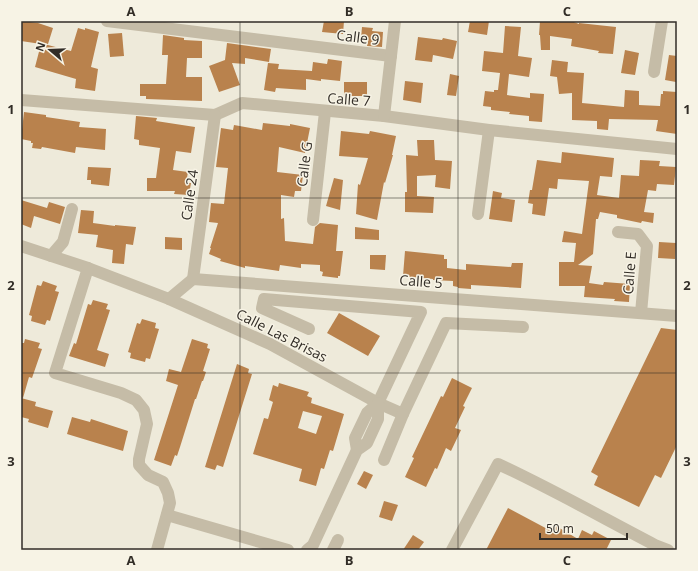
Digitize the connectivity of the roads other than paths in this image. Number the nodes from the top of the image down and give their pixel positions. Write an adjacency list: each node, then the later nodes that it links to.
1 (107, 21): 4 (street, Calle 9)
2 (396, 21): 4 (street)
3 (662, 21): 5 (street)
4 (391, 56): 9 (street)
5 (654, 72)
6 (21, 100): 8 (street, Calle 7)
7 (325, 112): 8 (street, Calle 7); 9 (street, Calle 7); 14 (street, Calle G)
8 (215, 115): 19 (street, Calle 24)
9 (384, 116): 10 (street, Calle 7)
10 (489, 130): 11 (street, Calle 7); 13 (street)
11 (677, 149)
12 (72, 209): 17 (street)
13 (478, 214)
14 (313, 220)
15 (618, 232): 21 (street, Calle E)
16 (21, 246): 17 (street, Calle Las Brisas)
17 (51, 256): 18 (street, Calle Las Brisas)
18 (88, 268): 20 (street, Calle Las Brisas); 28 (street)
19 (193, 279): 20 (street); 21 (street, Calle 5)
20 (170, 299): 25 (street, Calle Las Brisas)
21 (641, 313): 22 (street, Calle 5)
22 (677, 316)
23 (523, 327): 26 (street)
24 (309, 329): 25 (street)
25 (378, 403): 26 (street, Calle Las Brisas); 32 (street)
26 (403, 414): 27 (street)
27 (384, 460)
28 (167, 515): 30 (street); 31 (street)
29 (654, 548): 33 (street); 34 (street)
30 (158, 550)
31 (288, 550)
32 (306, 550)
33 (452, 550)
34 (668, 550)

